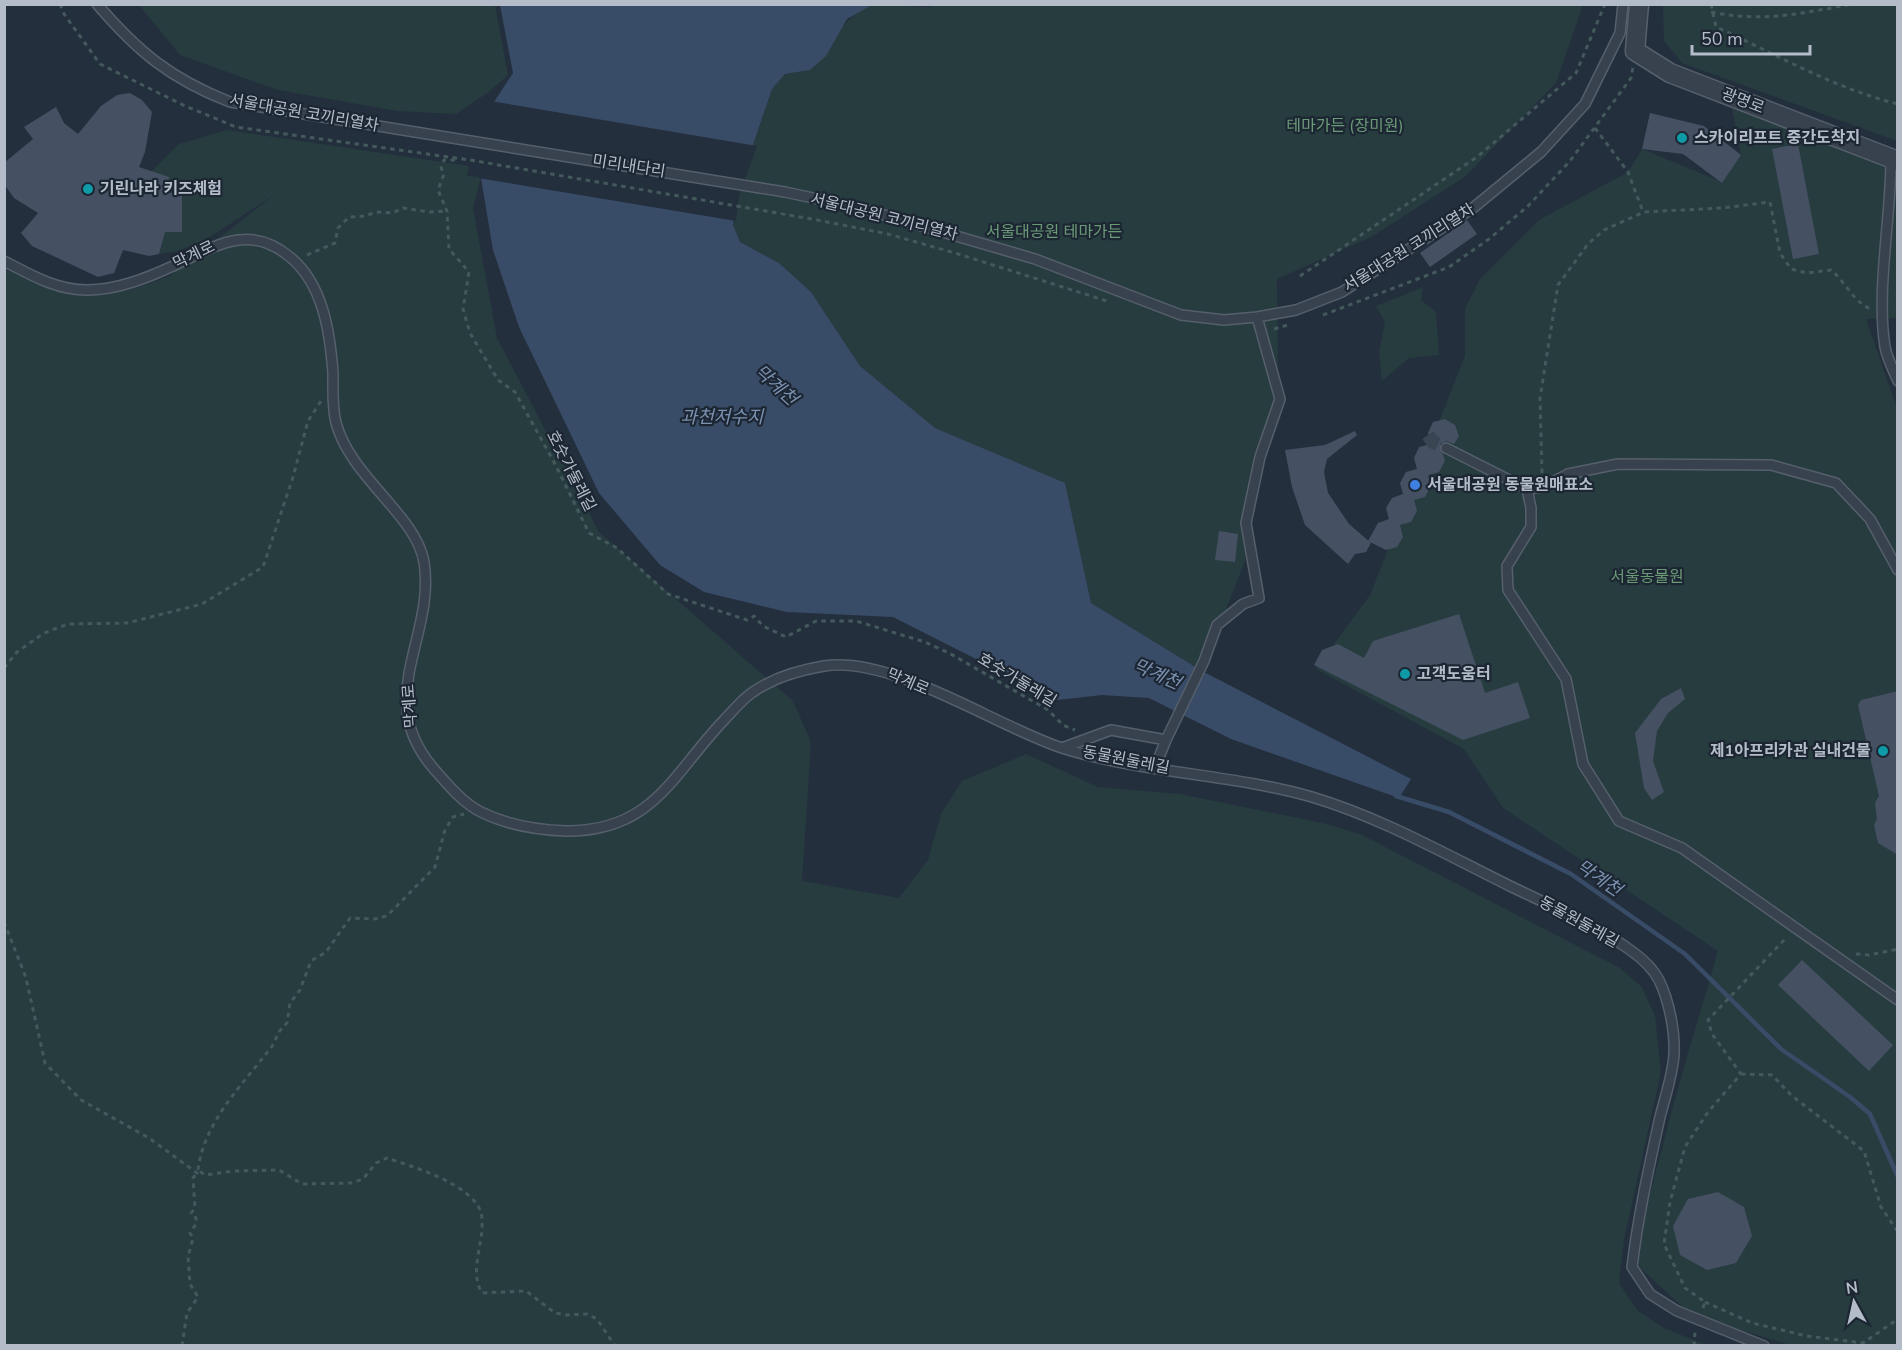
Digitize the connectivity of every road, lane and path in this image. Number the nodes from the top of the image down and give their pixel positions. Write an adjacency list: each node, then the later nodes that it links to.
1 (97, 4): 11 (lane, 서울대공원 코끼리열차)
2 (1605, 4): 19 (path)
3 (1623, 4): 22 (lane, 서울대공원 코끼리열차)
4 (1639, 4): 8 (street)
5 (1711, 4): 7 (path)
6 (1854, 4): 7 (path)
7 (1711, 12): 9 (path)
8 (1635, 51): 10 (path); 13 (street, 광명로)
9 (1898, 104)
10 (1595, 128): 16 (path); 23 (path)
11 (473, 141): 14 (lane, 미리내다리)
12 (467, 160): 15 (path, 호숫가둘레길); 20 (path, 미리내다리)
13 (1894, 160): 21 (lane)
14 (784, 192): 22 (lane, 서울대공원 코끼리열차)
15 (447, 211): 17 (path); 33 (path, 호숫가둘레길)
16 (1644, 212): 21 (path); 29 (path)
17 (286, 254): 18 (lane, 막계로); 26 (lane, 막계로)
18 (4, 261)
19 (1300, 276)
20 (1119, 306)
21 (1882, 313): 27 (lane)
22 (1257, 317): 25 (lane)
23 (1317, 317)
24 (1291, 324): 25 (path)
25 (1262, 333): 34 (lane)
26 (333, 381): 32 (path); 37 (lane, 막계로)
27 (1898, 381)
28 (1446, 448): 30 (lane)
29 (1543, 487): 30 (lane); 31 (lane)
30 (1527, 489): 39 (lane)
31 (1898, 570)
32 (4, 668)
33 (1090, 737): 34 (lane); 35 (lane)
34 (1166, 740): 36 (lane)
35 (1062, 748): 36 (lane, 동물원둘레길); 37 (lane, 막계로)
36 (1155, 767): 51 (lane, 동물원둘레길)
37 (477, 810): 44 (path)
38 (4, 922): 44 (path)
39 (1795, 929): 41 (lane); 43 (path)
40 (1898, 949): 41 (path)
41 (1830, 954): 42 (lane)
42 (1898, 1000)
43 (1741, 1074): 45 (path); 46 (path)
44 (197, 1171): 49 (path); 50 (path)
45 (1898, 1232)
46 (1705, 1302): 47 (path); 48 (path)
47 (1700, 1316)
48 (1898, 1319)
49 (182, 1346)
50 (615, 1346)
51 (1764, 1346)

